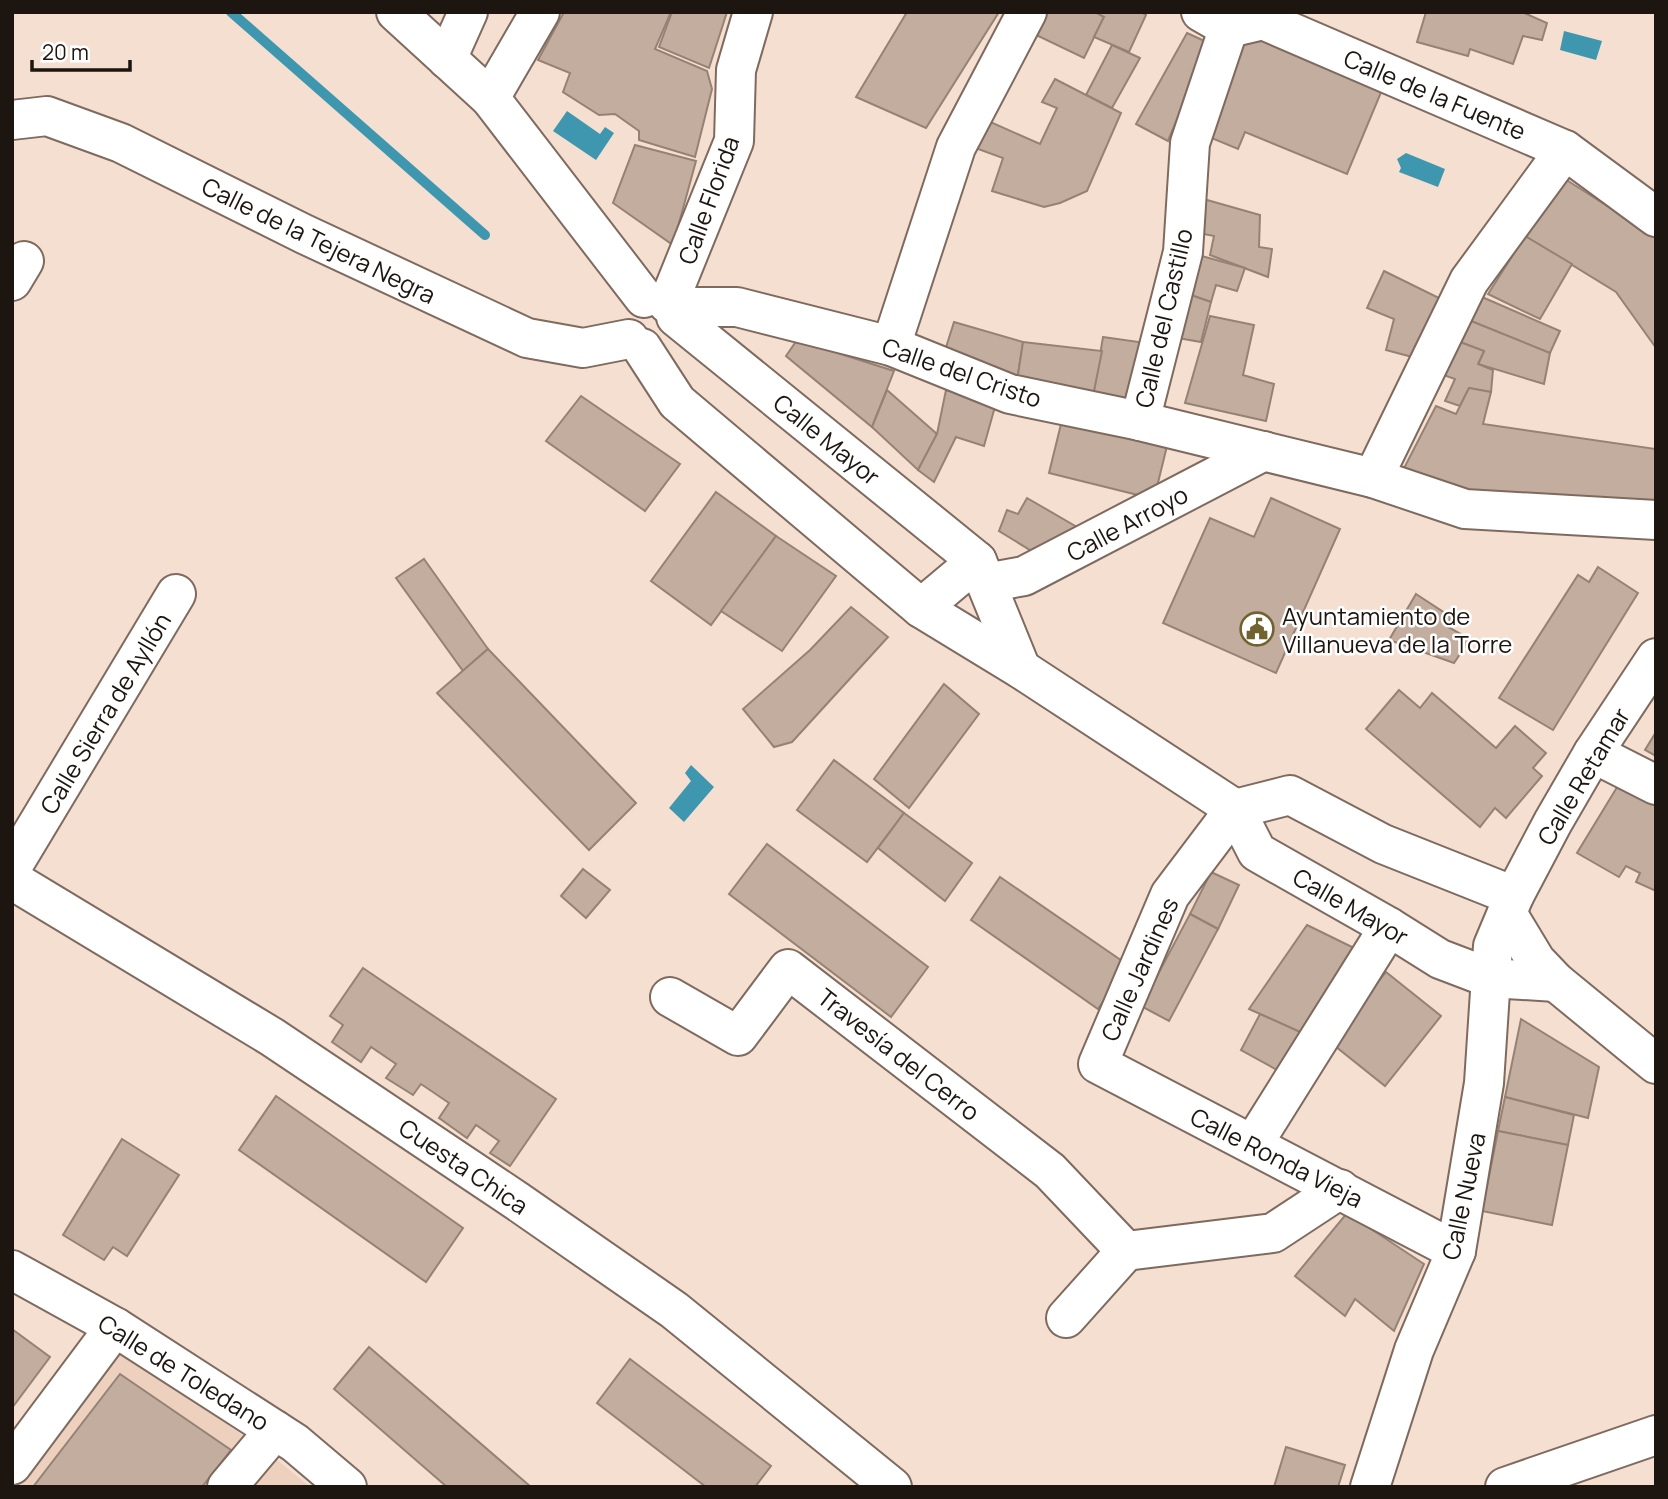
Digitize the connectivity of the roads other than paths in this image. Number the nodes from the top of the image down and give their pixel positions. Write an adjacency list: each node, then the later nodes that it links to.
1 (396, 12): 7 (street, Calle Mayor)
2 (468, 12): 7 (street)
3 (540, 12): 8 (street)
4 (753, 12): 12 (street, Calle Florida)
5 (1027, 12): 14 (street)
6 (1221, 17): 10 (street, Calle de la Fuente); 15 (street, Calle del Castillo)
7 (447, 59): 8 (street, Calle Mayor)
8 (490, 98): 12 (street, Calle Mayor)
9 (12, 120): 13 (street, Calle de la Tejera Negra)
10 (1565, 150): 11 (street, Calle de la Fuente); 17 (street)
11 (1656, 217)
12 (665, 306): 13 (street, Calle Florida); 14 (street, Calle del Cristo); 19 (street, Calle Mayor)
13 (636, 344): 21 (street, Calle Mayor)
14 (891, 346): 15 (street, Calle del Cristo)
15 (1140, 421): 16 (street, Calle del Cristo)
16 (1264, 451): 17 (street, Calle del Cristo); 19 (street, Calle Arroyo)
17 (1373, 478): 18 (street, Calle del Cristo)
18 (1656, 520)
19 (981, 572): 21 (street); 23 (street, Calle Mayor)
20 (176, 594): 27 (street, Calle Sierra de Ayllón)
21 (921, 608): 23 (street, Calle Mayor)
22 (1656, 658): 24 (street, Calle Retamar)
23 (1021, 669): 26 (street, Calle Mayor)
24 (1593, 753): 25 (street); 29 (street, Calle Retamar)
25 (1656, 785)
26 (1235, 810): 29 (street); 30 (street, Calle Mayor); 34 (street, Calle Jardines)
27 (12, 867)
28 (12, 880): 48 (street, Cuesta Chica)
29 (1510, 904): 31 (street); 32 (street, Calle Nueva)
30 (1389, 927): 32 (street, Calle Mayor); 36 (street)
31 (1546, 972): 32 (street, Calle Mayor); 35 (street)
32 (1490, 978): 39 (street, Calle Nueva)
33 (670, 997): 38 (street, Travesía del Cerro)
34 (1098, 1064): 36 (street, Calle Ronda Vieja)
35 (1656, 1064)
36 (1253, 1144): 37 (street, Calle Ronda Vieja)
37 (1340, 1189): 38 (street); 39 (street, Calle Ronda Vieja)
38 (1126, 1251): 41 (street)
39 (1456, 1251): 49 (street, Calle Nueva)
40 (12, 1270): 42 (street, Calle de Toledano)
41 (1066, 1318)
42 (115, 1327): 43 (street, Calle de Toledano); 45 (street)
43 (275, 1430): 46 (street); 47 (street, Calle de Toledano)
44 (1656, 1435): 50 (street)
45 (12, 1465)
46 (228, 1487)
47 (347, 1487)
48 (892, 1487)
49 (1370, 1487)
50 (1505, 1487)

